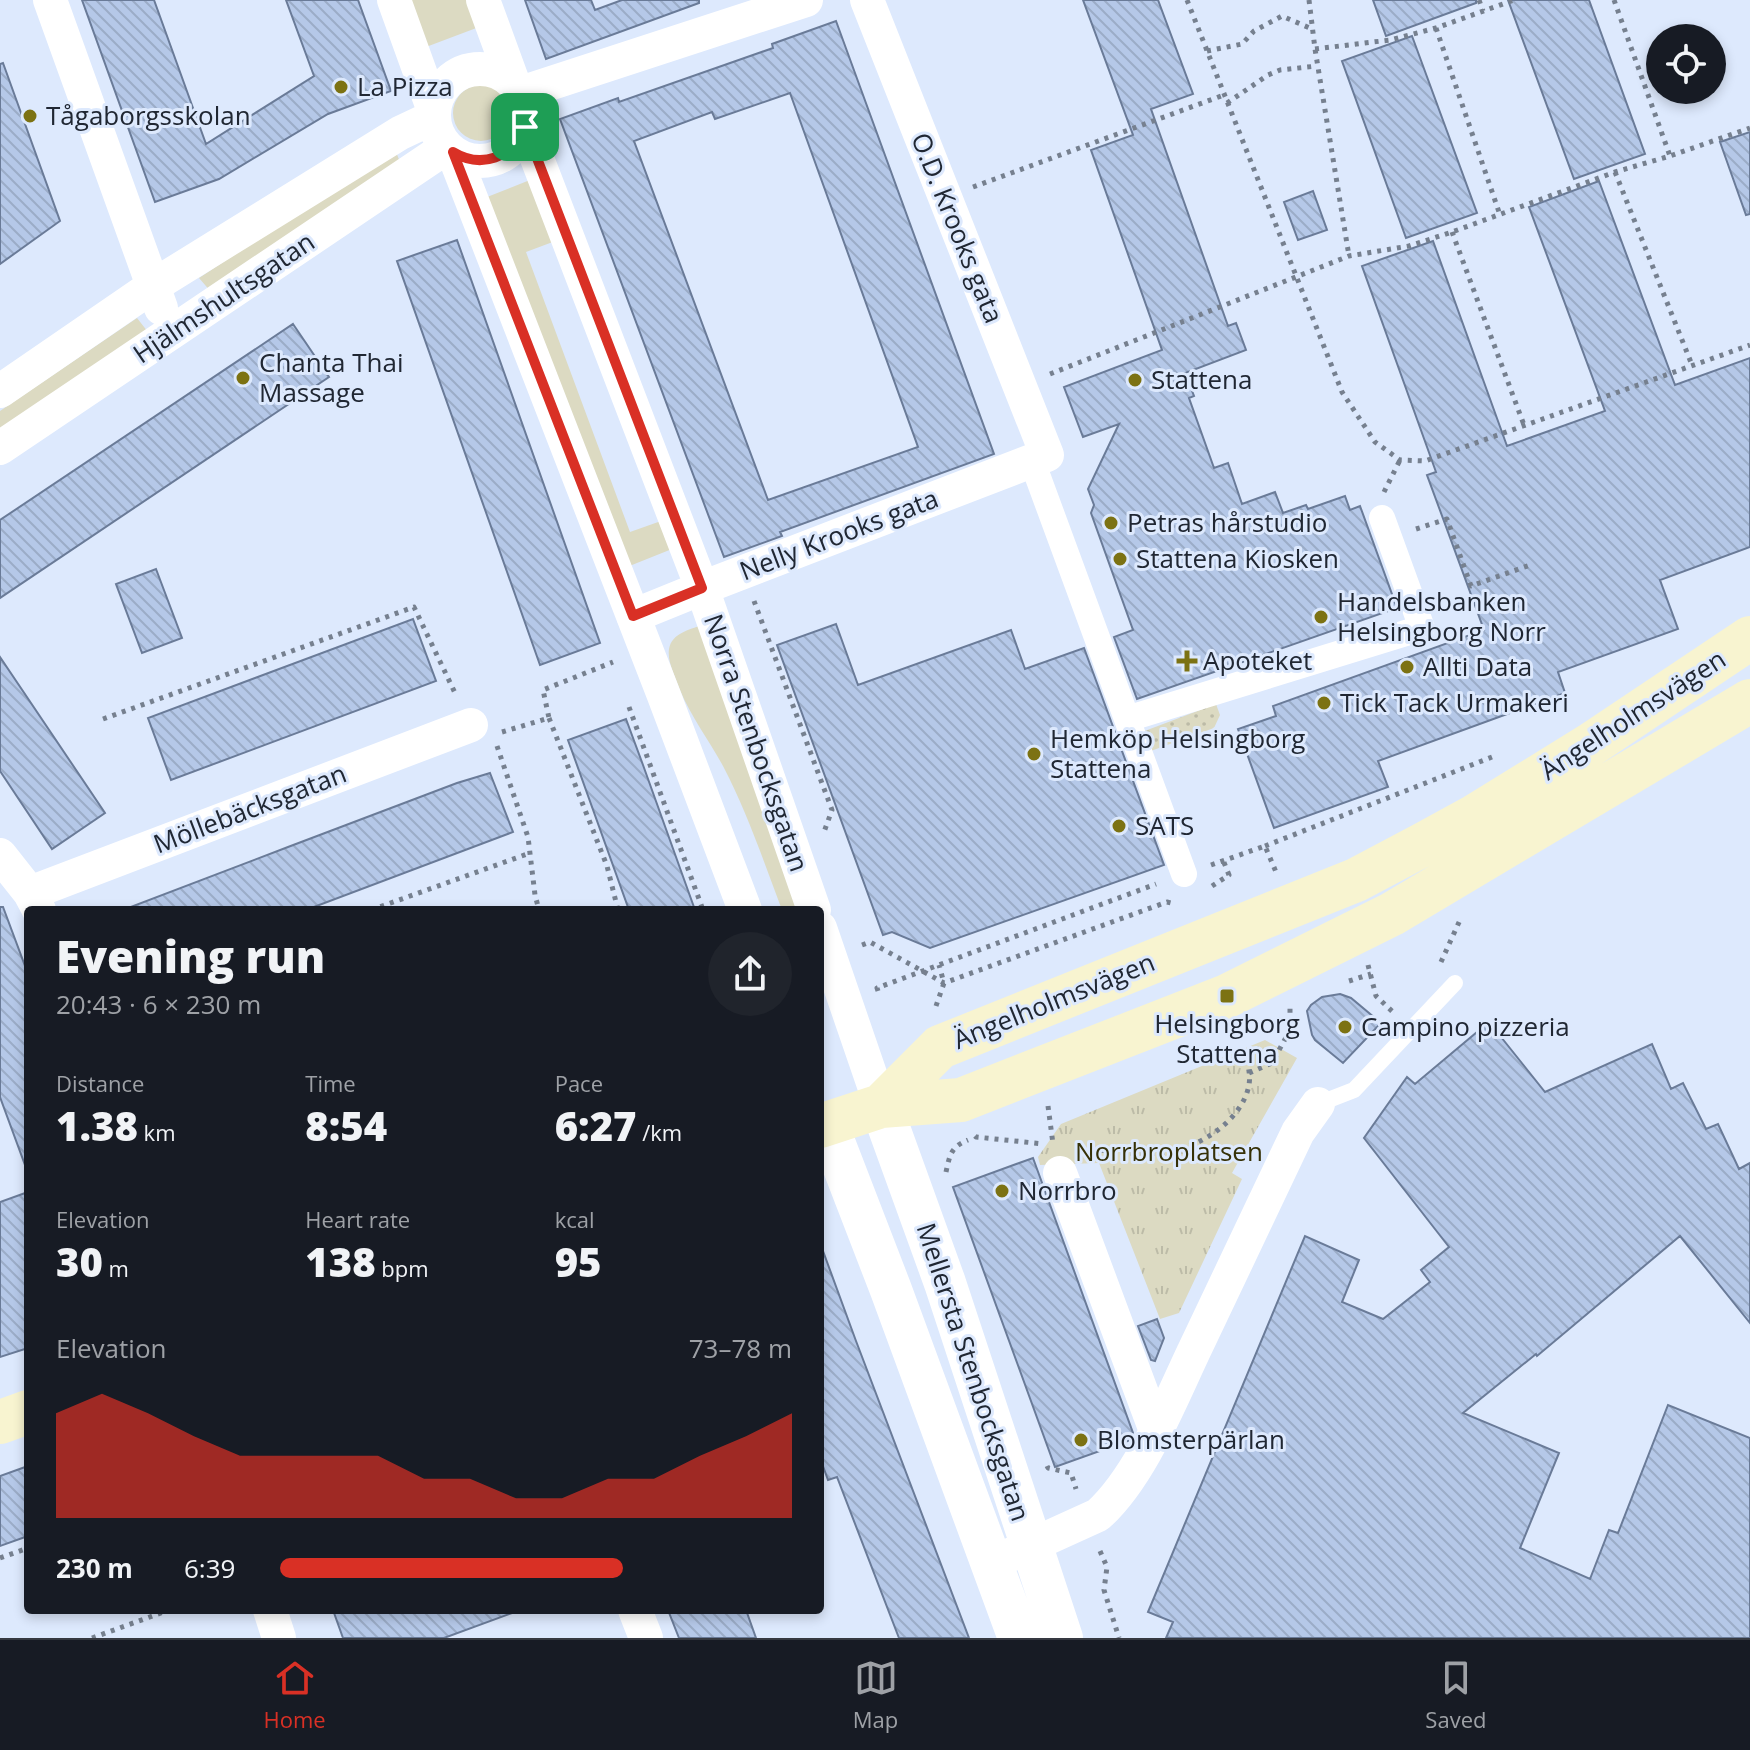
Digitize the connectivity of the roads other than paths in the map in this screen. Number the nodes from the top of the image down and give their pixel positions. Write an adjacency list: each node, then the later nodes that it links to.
1 (50, 0): 9 (street)
2 (394, 0): 8 (street)
3 (483, 0): 6 (street, Norra Stenbocksgatan)
4 (806, 0): 6 (street)
5 (867, 0): 13 (street, O.D. Krooks gata)
6 (517, 87): 7 (street, Norra Stenbocksgatan); 8 (street)
7 (525, 127): 8 (street); 15 (street, Norra Stenbocksgatan)
8 (442, 132): 9 (street, Hjälmshultsgatan); 10 (street, Hjälmshultsgatan); 16 (street)
9 (153, 286): 10 (street); 11 (street, Hjälmshultsgatan)
10 (171, 334): 12 (street, Hjälmshultsgatan)
11 (0, 391)
12 (0, 448)
13 (1039, 458): 15 (street, Nelly Krooks gata); 19 (street)
14 (1382, 518): 19 (street)
15 (702, 588): 16 (street, Nelly Krooks gata); 25 (street, Norra Stenbocksgatan)
16 (633, 616): 24 (street)
17 (1750, 638): 29 (main road, Ängelholmsvägen)
18 (1750, 701): 29 (main road, Ängelholmsvägen)
19 (1127, 719): 22 (street)
20 (471, 725): 23 (street, Möllebäcksgatan)
21 (0, 855): 23 (street)
22 (1184, 874)
23 (34, 902)
24 (743, 906)
25 (813, 906)
26 (824, 940): 29 (street)
27 (1455, 983): 28 (lane)
28 (1318, 1104): 35 (street)
29 (881, 1106): 30 (main road); 36 (street, Mellersta Stenbocksgatan)
30 (824, 1119)
31 (824, 1124): 37 (street, Mellersta Stenbocksgatan)
32 (1064, 1153): 35 (street)
33 (24, 1413): 34 (main road)
34 (0, 1422)
35 (1156, 1431): 36 (street)
36 (1031, 1546): 37 (street); 43 (street, Mellersta Stenbocksgatan)
37 (991, 1563): 42 (street, Mellersta Stenbocksgatan)
38 (271, 1614): 40 (street)
39 (637, 1614): 41 (street)
40 (279, 1638)
41 (646, 1638)
42 (1019, 1638)
43 (1062, 1638)

